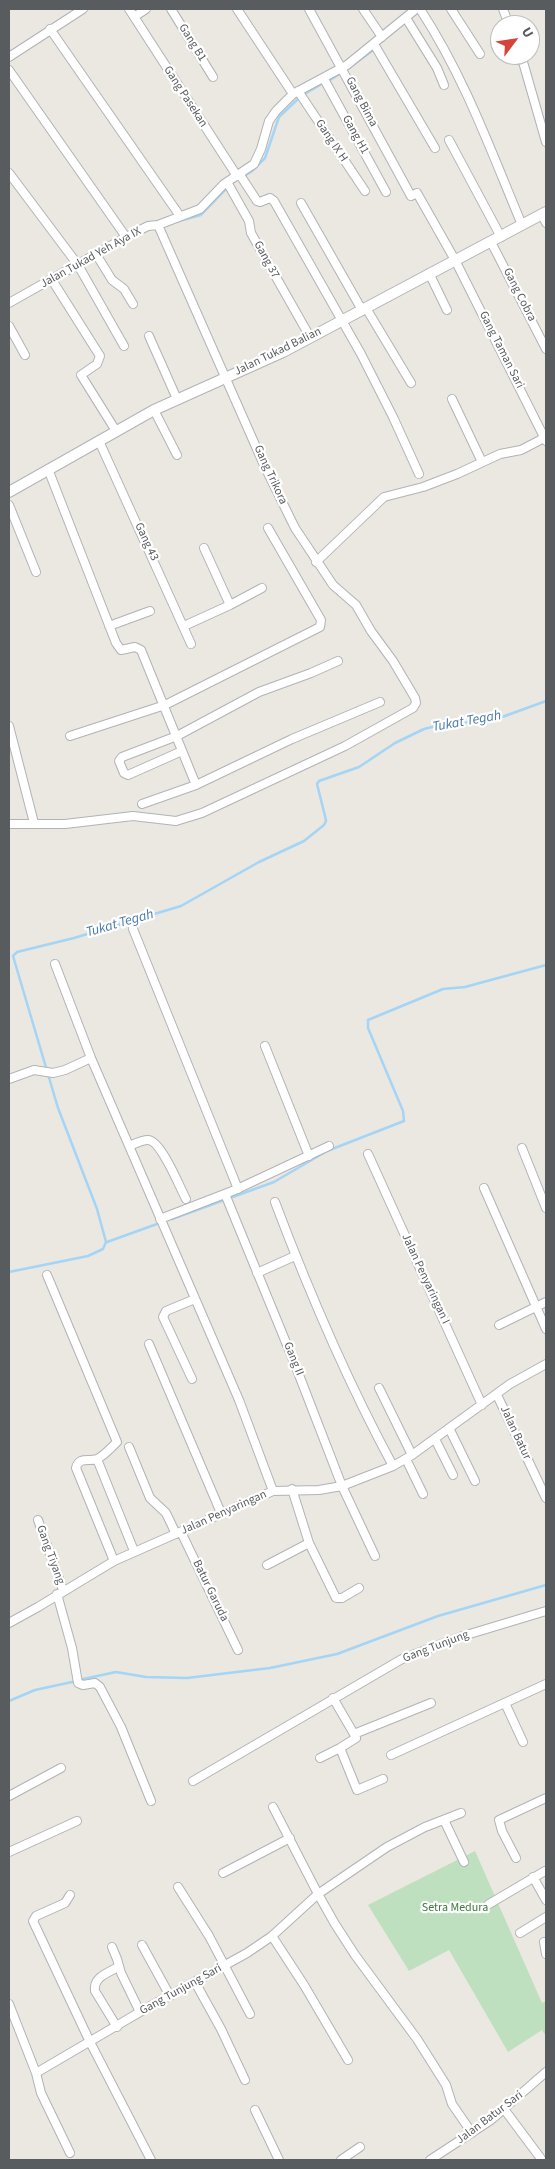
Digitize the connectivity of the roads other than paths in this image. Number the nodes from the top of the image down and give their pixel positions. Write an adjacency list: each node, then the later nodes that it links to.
1 (83, 9): 13 (street)
2 (129, 9): 11 (street, Gang Pasekan)
3 (146, 9): 11 (street)
4 (171, 9): 21 (street, Gang B1)
5 (237, 9): 24 (street, Gang IX H)
6 (309, 9): 19 (street, Gang Bima)
7 (363, 9): 14 (street)
8 (416, 9): 12 (street, Jalan Tukad Yeh Aya IX)
9 (420, 9): 38 (street)
10 (451, 9): 16 (street)
11 (134, 16): 29 (street, Gang Pasekan)
12 (406, 18): 14 (street, Jalan Tukad Yeh Aya IX); 23 (street)
13 (50, 30): 17 (street); 35 (street)
14 (382, 37): 15 (street, Jalan Tukad Yeh Aya IX)
15 (374, 44): 19 (street, Jalan Tukad Yeh Aya IX); 27 (street)
16 (480, 54)
17 (9, 57)
18 (524, 65): 26 (street)
19 (343, 68): 22 (street, Jalan Tukad Yeh Aya IX); 33 (street, Gang Bima)
20 (9, 70): 40 (street)
21 (214, 77)
22 (324, 79): 24 (street, Jalan Tukad Yeh Aya IX); 32 (street, Gang H1)
23 (444, 85)
24 (296, 93): 29 (street, Jalan Tukad Yeh Aya IX); 31 (street, Gang IX H)
25 (450, 140): 39 (street)
26 (546, 142)
27 (435, 148)
28 (9, 173): 44 (street)
29 (239, 175): 30 (street, Jalan Tukad Yeh Aya IX); 51 (street, Gang Pasekan)
30 (227, 182): 35 (street, Jalan Tukad Yeh Aya IX); 54 (street, Gang 37)
31 (364, 191)
32 (386, 192)
33 (411, 196): 43 (street, Gang Taman Sari)
34 (301, 203): 49 (street)
35 (180, 216): 37 (street, Jalan Tukad Yeh Aya IX)
36 (545, 217): 38 (street, Jalan Tukad Balian)
37 (158, 225): 40 (street, Jalan Tukad Yeh Aya IX); 58 (street, Gang Trikora)
38 (522, 225): 39 (street, Jalan Tukad Balian)
39 (501, 236): 41 (street, Jalan Tukad Balian)
40 (126, 237): 42 (street, Jalan Tukad Yeh Aya IX)
41 (491, 242): 43 (street, Jalan Tukad Balian); 56 (street, Gang Cobra)
42 (96, 254): 44 (street, Jalan Tukad Yeh Aya IX); 48 (street)
43 (455, 260): 45 (street, Jalan Tukad Balian); 64 (street, Gang Taman Sari)
44 (78, 265): 46 (street, Jalan Tukad Yeh Aya IX); 55 (street)
45 (429, 273): 49 (street, Jalan Tukad Balian); 50 (street)
46 (52, 280): 47 (street, Jalan Tukad Yeh Aya IX); 63 (street)
47 (9, 303)
48 (133, 304)
49 (364, 309): 51 (street, Jalan Tukad Balian); 59 (street)
50 (447, 310)
51 (342, 320): 54 (street, Jalan Tukad Balian); 69 (street)
52 (9, 326): 57 (street)
53 (149, 336): 60 (street)
54 (310, 337): 58 (street, Jalan Tukad Balian)
55 (124, 346)
56 (546, 347)
57 (25, 355)
58 (226, 378): 60 (street, Jalan Tukad Balian); 74 (street, Gang Trikora)
59 (411, 383)
60 (177, 399): 62 (street, Jalan Tukad Balian)
61 (452, 399): 67 (street)
62 (154, 410): 63 (street, Jalan Tukad Balian); 66 (street)
63 (116, 431): 65 (street, Jalan Tukad Balian)
64 (546, 439): 67 (street)
65 (99, 441): 68 (street, Jalan Tukad Balian); 80 (street, Gang 43)
66 (177, 455)
67 (482, 462): 74 (street)
68 (48, 469): 70 (street, Jalan Tukad Balian); 79 (street)
69 (419, 474)
70 (9, 490)
71 (9, 505): 75 (street)
72 (268, 528): 84 (street)
73 (204, 548): 77 (street)
74 (316, 562): 91 (street, Gang Trikora)
75 (36, 572)
76 (262, 588): 77 (street)
77 (230, 605): 80 (street)
78 (150, 611): 79 (street)
79 (109, 626): 84 (street)
80 (184, 626): 81 (street, Gang 43)
81 (191, 644)
82 (338, 661): 87 (street)
83 (380, 702): 89 (street)
84 (165, 705): 86 (street); 87 (street)
85 (9, 726): 91 (street)
86 (70, 736)
87 (177, 736): 88 (street); 88 (street)
88 (182, 751): 89 (street)
89 (196, 785): 90 (street)
90 (142, 804)
91 (34, 823): 92 (street)
92 (9, 824)
93 (133, 930): 104 (street)
94 (55, 964): 96 (street)
95 (265, 1046): 102 (street)
96 (91, 1058): 97 (street); 98 (street)
97 (9, 1079)
98 (129, 1146): 106 (street); 109 (street)
99 (329, 1146): 102 (street)
100 (522, 1148): 108 (street)
101 (368, 1154): 123 (street, Jalan Penyaringan I)
102 (309, 1156): 104 (street)
103 (484, 1188): 115 (street)
104 (238, 1189): 105 (street)
105 (226, 1198): 109 (street); 111 (street, Gang II)
106 (186, 1199)
107 (275, 1202): 110 (street)
108 (546, 1208)
109 (160, 1219): 113 (street)
110 (295, 1256): 111 (street); 129 (street)
111 (257, 1273): 132 (street, Gang II)
112 (47, 1275): 128 (street)
113 (195, 1299): 120 (street); 134 (street)
114 (546, 1302): 115 (street)
115 (536, 1306): 116 (street); 117 (street)
116 (499, 1325)
117 (546, 1329)
118 (149, 1344): 137 (street)
119 (546, 1364): 122 (street, Jalan Penyaringan)
120 (192, 1379)
121 (379, 1388): 127 (street)
122 (497, 1395): 123 (street, Jalan Penyaringan); 136 (street, Jalan Batur)
123 (482, 1405): 124 (street, Jalan Penyaringan)
124 (449, 1428): 125 (street, Jalan Penyaringan); 131 (street)
125 (435, 1439): 127 (street, Jalan Penyaringan); 130 (street)
126 (129, 1447): 139 (street, Batur Garuda)
127 (409, 1457): 129 (street, Jalan Penyaringan); 135 (street)
128 (97, 1459): 141 (street); 143 (street)
129 (393, 1466): 132 (street, Jalan Penyaringan)
130 (453, 1475)
131 (475, 1481)
132 (342, 1486): 133 (street, Jalan Penyaringan); 142 (street, Gang II)
133 (292, 1489): 134 (street, Jalan Penyaringan); 140 (street)
134 (273, 1491): 137 (street, Jalan Penyaringan)
135 (423, 1494)
136 (546, 1498)
137 (221, 1513): 139 (street, Jalan Penyaringan)
138 (38, 1520): 146 (street, Gang Tiyang)
139 (178, 1533): 141 (street, Jalan Penyaringan); 149 (street, Batur Garuda)
140 (309, 1542): 144 (street); 145 (street)
141 (134, 1551): 143 (street, Jalan Penyaringan)
142 (375, 1556)
143 (114, 1561): 146 (street, Jalan Penyaringan)
144 (267, 1565)
145 (359, 1588)
146 (60, 1592): 148 (street, Jalan Penyaringan); 164 (street, Gang Tiyang)
147 (546, 1611): 151 (street, Gang Tunjung)
148 (9, 1623)
149 (238, 1650)
150 (546, 1684): 153 (street)
151 (333, 1698): 154 (street); 161 (street, Gang Tunjung)
152 (431, 1703): 154 (street)
153 (505, 1703): 155 (street); 157 (street)
154 (354, 1734): 156 (street)
155 (523, 1742)
156 (340, 1748): 158 (street); 160 (street)
157 (391, 1755)
158 (320, 1758)
159 (62, 1768): 162 (street)
160 (383, 1779)
161 (193, 1781)
162 (9, 1796)
163 (546, 1798): 171 (street)
164 (151, 1801)
165 (273, 1807): 169 (street)
166 (461, 1813): 168 (street, Gang Tunjung Sari)
167 (77, 1820): 170 (street)
168 (444, 1820): 172 (street); 177 (street, Gang Tunjung Sari)
169 (290, 1838): 174 (street); 177 (street)
170 (9, 1852)
171 (516, 1858)
172 (464, 1862)
173 (545, 1870): 175 (street)
174 (223, 1873)
175 (533, 1876): 179 (street); 180 (street)
176 (178, 1887): 188 (street)
177 (318, 1894): 183 (street, Gang Tunjung Sari); 203 (street)
178 (70, 1895): 196 (street)
179 (546, 1900)
180 (489, 1904)
181 (546, 1918): 182 (street)
182 (520, 1933)
183 (272, 1936): 188 (street, Gang Tunjung Sari); 197 (street)
184 (544, 1942): 187 (street)
185 (142, 1945): 191 (street)
186 (112, 1947): 189 (street)
187 (546, 1954)
188 (226, 1966): 190 (street, Gang Tunjung Sari); 194 (street)
189 (118, 1967): 193 (street); 195 (street)
190 (195, 1982): 191 (street, Gang Tunjung Sari); 200 (street)
191 (170, 1996): 193 (street, Gang Tunjung Sari)
192 (9, 2004): 198 (street)
193 (140, 2012): 195 (street, Gang Tunjung Sari)
194 (250, 2014)
195 (117, 2027): 196 (street, Gang Tunjung Sari)
196 (90, 2042): 198 (street, Gang Tunjung Sari); 206 (street)
197 (348, 2060)
198 (36, 2073): 205 (street)
199 (545, 2076): 201 (street, Jalan Batur Sari)
200 (244, 2080)
201 (504, 2109): 203 (street, Jalan Batur Sari); 210 (street)
202 (255, 2110): 207 (street)
203 (472, 2133): 209 (street, Jalan Batur Sari)
204 (360, 2147): 208 (street)
205 (70, 2153)
206 (152, 2160)
207 (279, 2160)
208 (340, 2160)
209 (430, 2160)
210 (542, 2160)

